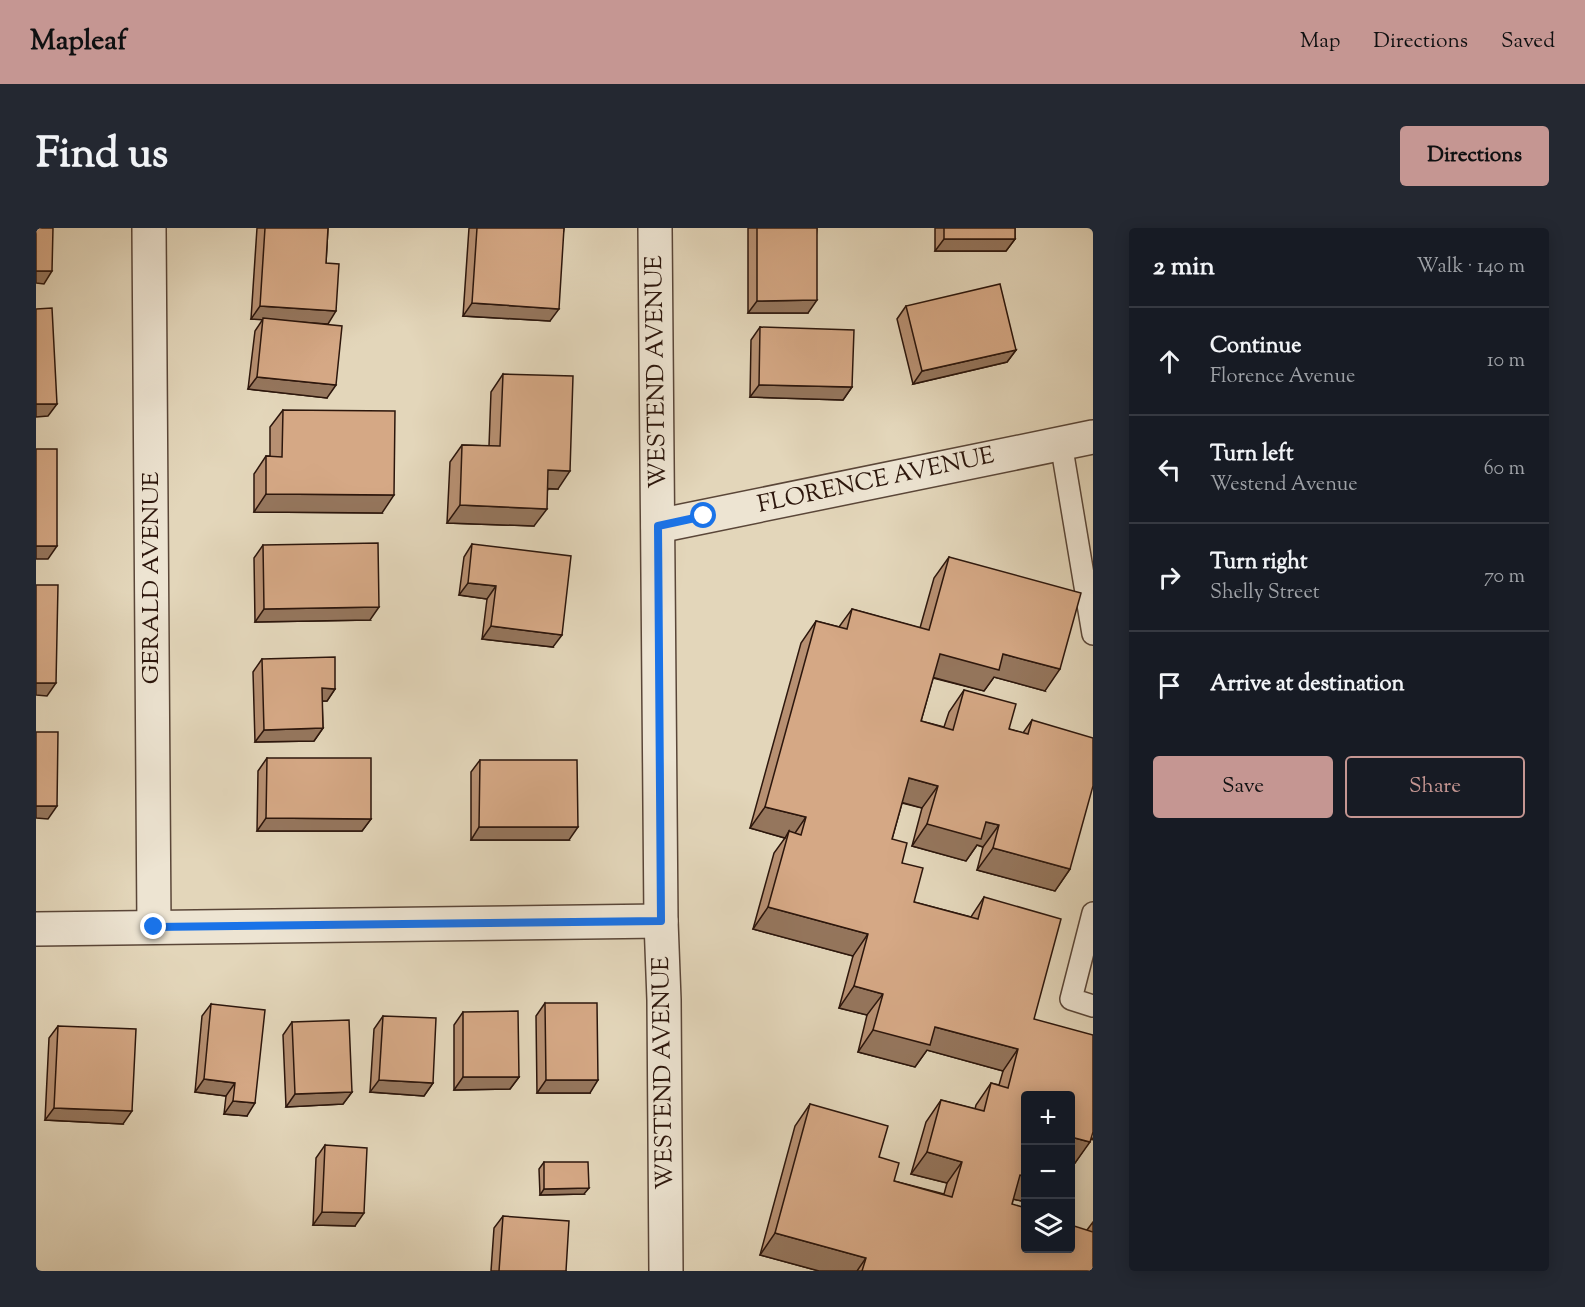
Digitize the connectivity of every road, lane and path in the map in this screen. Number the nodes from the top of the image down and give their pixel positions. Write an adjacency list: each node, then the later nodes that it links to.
1 (149, 228): 9 (street, GERALD AVENUE)
2 (655, 228): 5 (street, WESTEND AVENUE)
3 (1093, 437): 4 (street, FLORENCE AVENUE)
4 (1061, 443): 5 (street, FLORENCE AVENUE); 6 (lane)
5 (658, 526): 8 (street, WESTEND AVENUE)
6 (1093, 634)
7 (1093, 913): 11 (lane)
8 (661, 921): 9 (street); 12 (street, WESTEND AVENUE)
9 (154, 927): 10 (street)
10 (36, 929)
11 (1093, 1006)
12 (666, 1271)

